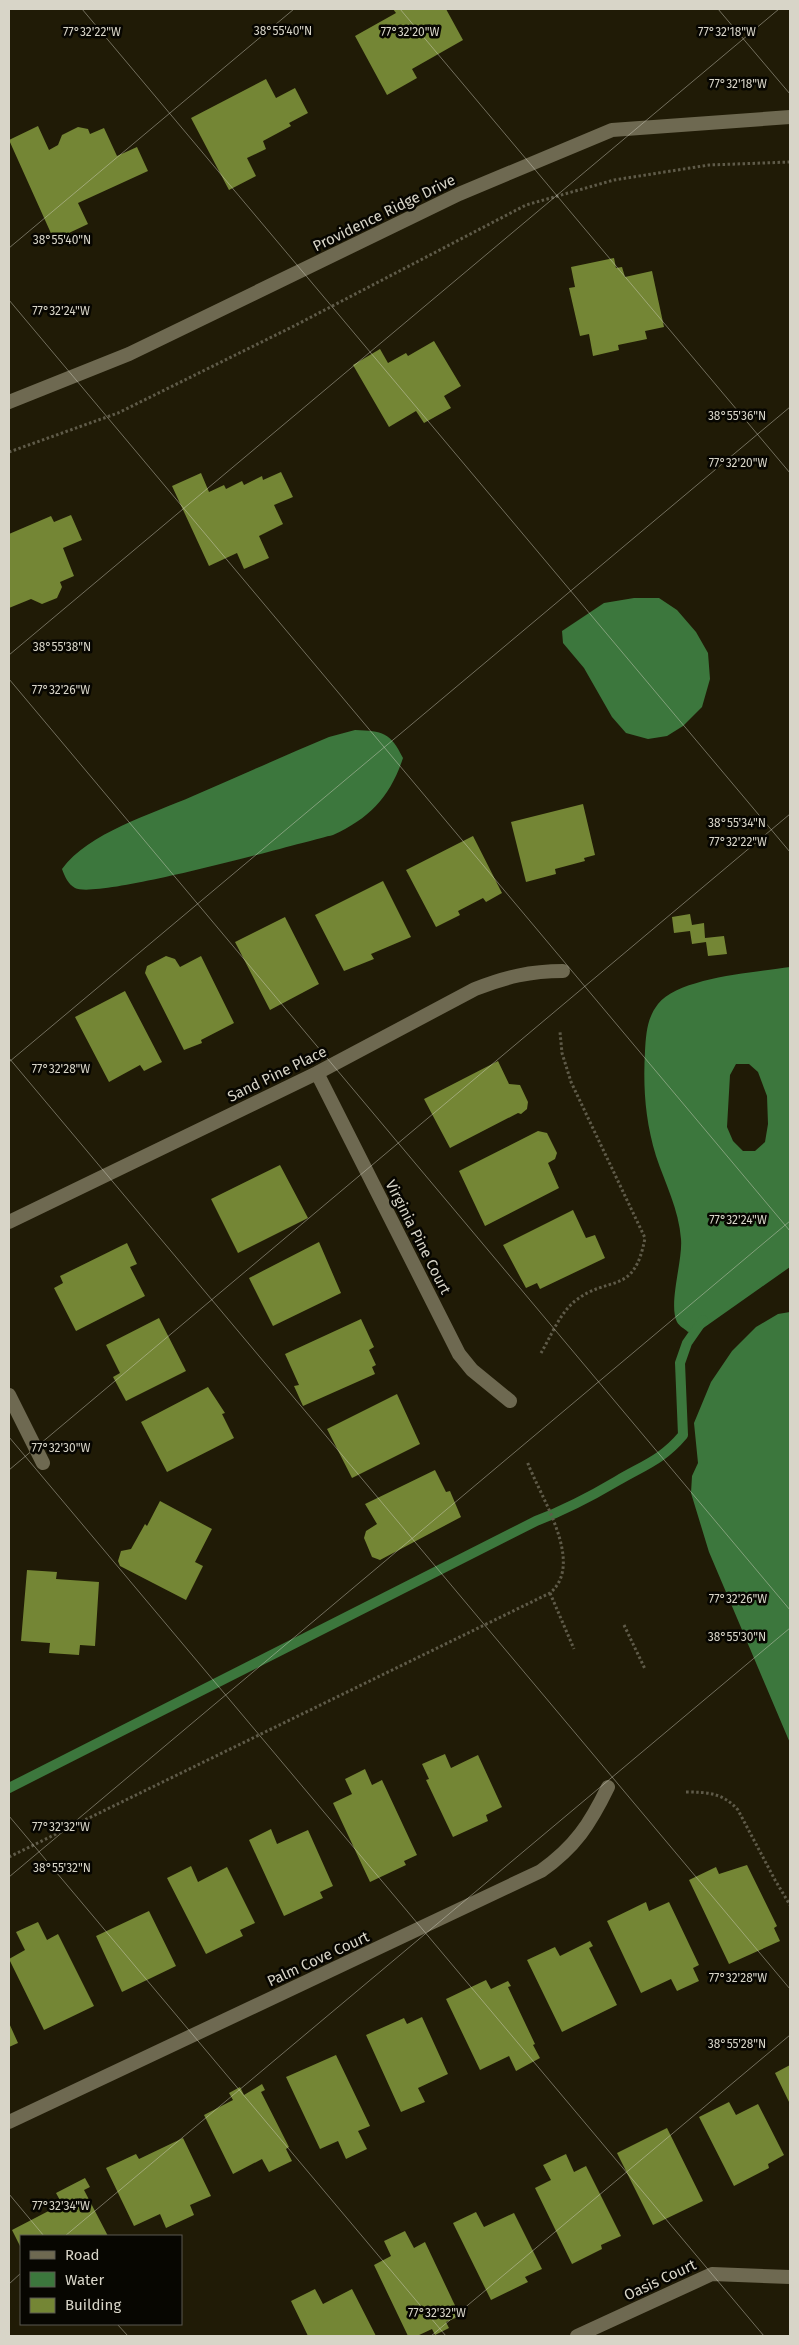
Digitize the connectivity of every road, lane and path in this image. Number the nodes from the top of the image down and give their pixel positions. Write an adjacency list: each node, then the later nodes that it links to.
1 (790, 117): 3 (street, Providence Ridge Drive)
2 (790, 162): 4 (path)
3 (9, 402)
4 (9, 452)
5 (563, 971): 7 (street, Sand Pine Place)
6 (560, 1032): 9 (path)
7 (317, 1073): 8 (street, Sand Pine Place); 11 (street, Virginia Pine Court)
8 (9, 1222)
9 (541, 1353)
10 (9, 1395): 13 (street)
11 (510, 1401)
12 (527, 1461): 14 (path)
13 (43, 1463)
14 (550, 1593): 16 (path); 20 (path)
15 (624, 1625): 17 (path)
16 (574, 1649)
17 (645, 1669)
18 (608, 1787): 22 (street, Palm Cove Court)
19 (686, 1792): 21 (path)
20 (9, 1857)
21 (790, 1905)
22 (9, 2122)
23 (790, 2277): 24 (street, Oasis Court)
24 (577, 2336)

